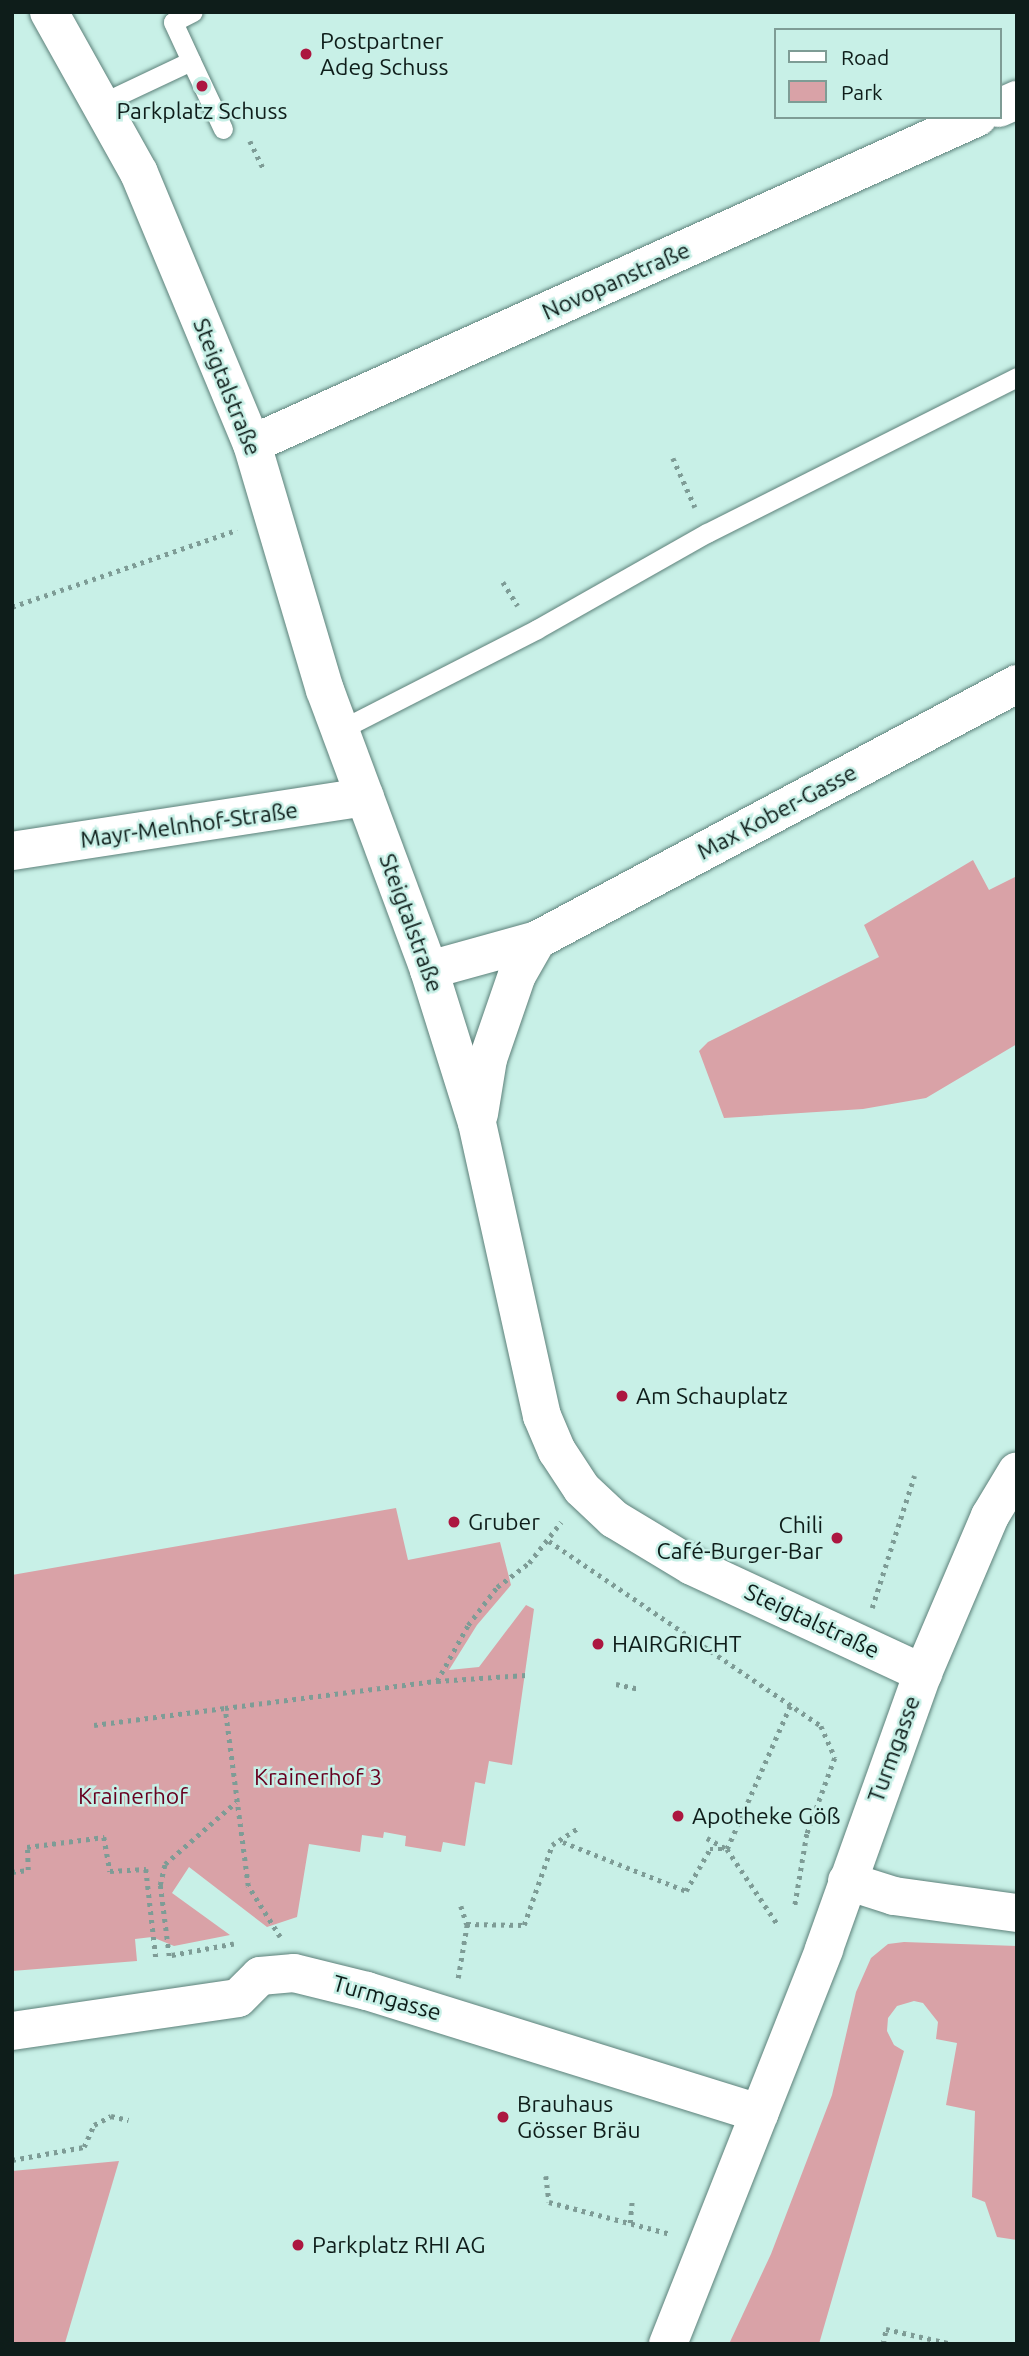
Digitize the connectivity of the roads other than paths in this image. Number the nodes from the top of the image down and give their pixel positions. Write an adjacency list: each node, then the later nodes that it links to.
1 (48, 12): 5 (street, Steigtalstraße)
2 (193, 12): 3 (lane)
3 (191, 61): 5 (lane); 8 (lane)
4 (1017, 100): 6 (street)
5 (102, 103): 10 (street, Steigtalstraße)
6 (1001, 107)
7 (974, 119): 10 (street, Novopanstraße)
8 (223, 129)
9 (1017, 377): 12 (lane)
10 (253, 444): 12 (street, Steigtalstraße)
11 (1017, 684): 15 (street, Max Kober-Gasse)
12 (340, 730): 13 (street, Steigtalstraße)
13 (365, 797): 14 (street, Mayr-Melnhof-Straße); 16 (street, Steigtalstraße)
14 (12, 851)
15 (537, 940): 16 (street, Max Kober-Gasse); 17 (street)
16 (429, 970): 17 (street, Steigtalstraße)
17 (477, 1123): 19 (street, Steigtalstraße)
18 (1017, 1471): 19 (street, Turmgasse)
19 (923, 1673): 20 (street, Turmgasse)
20 (847, 1881): 21 (street); 23 (street, Turmgasse)
21 (1017, 1913)
22 (12, 2031): 23 (street, Turmgasse)
23 (759, 2113): 24 (street, Turmgasse)
24 (668, 2344)

